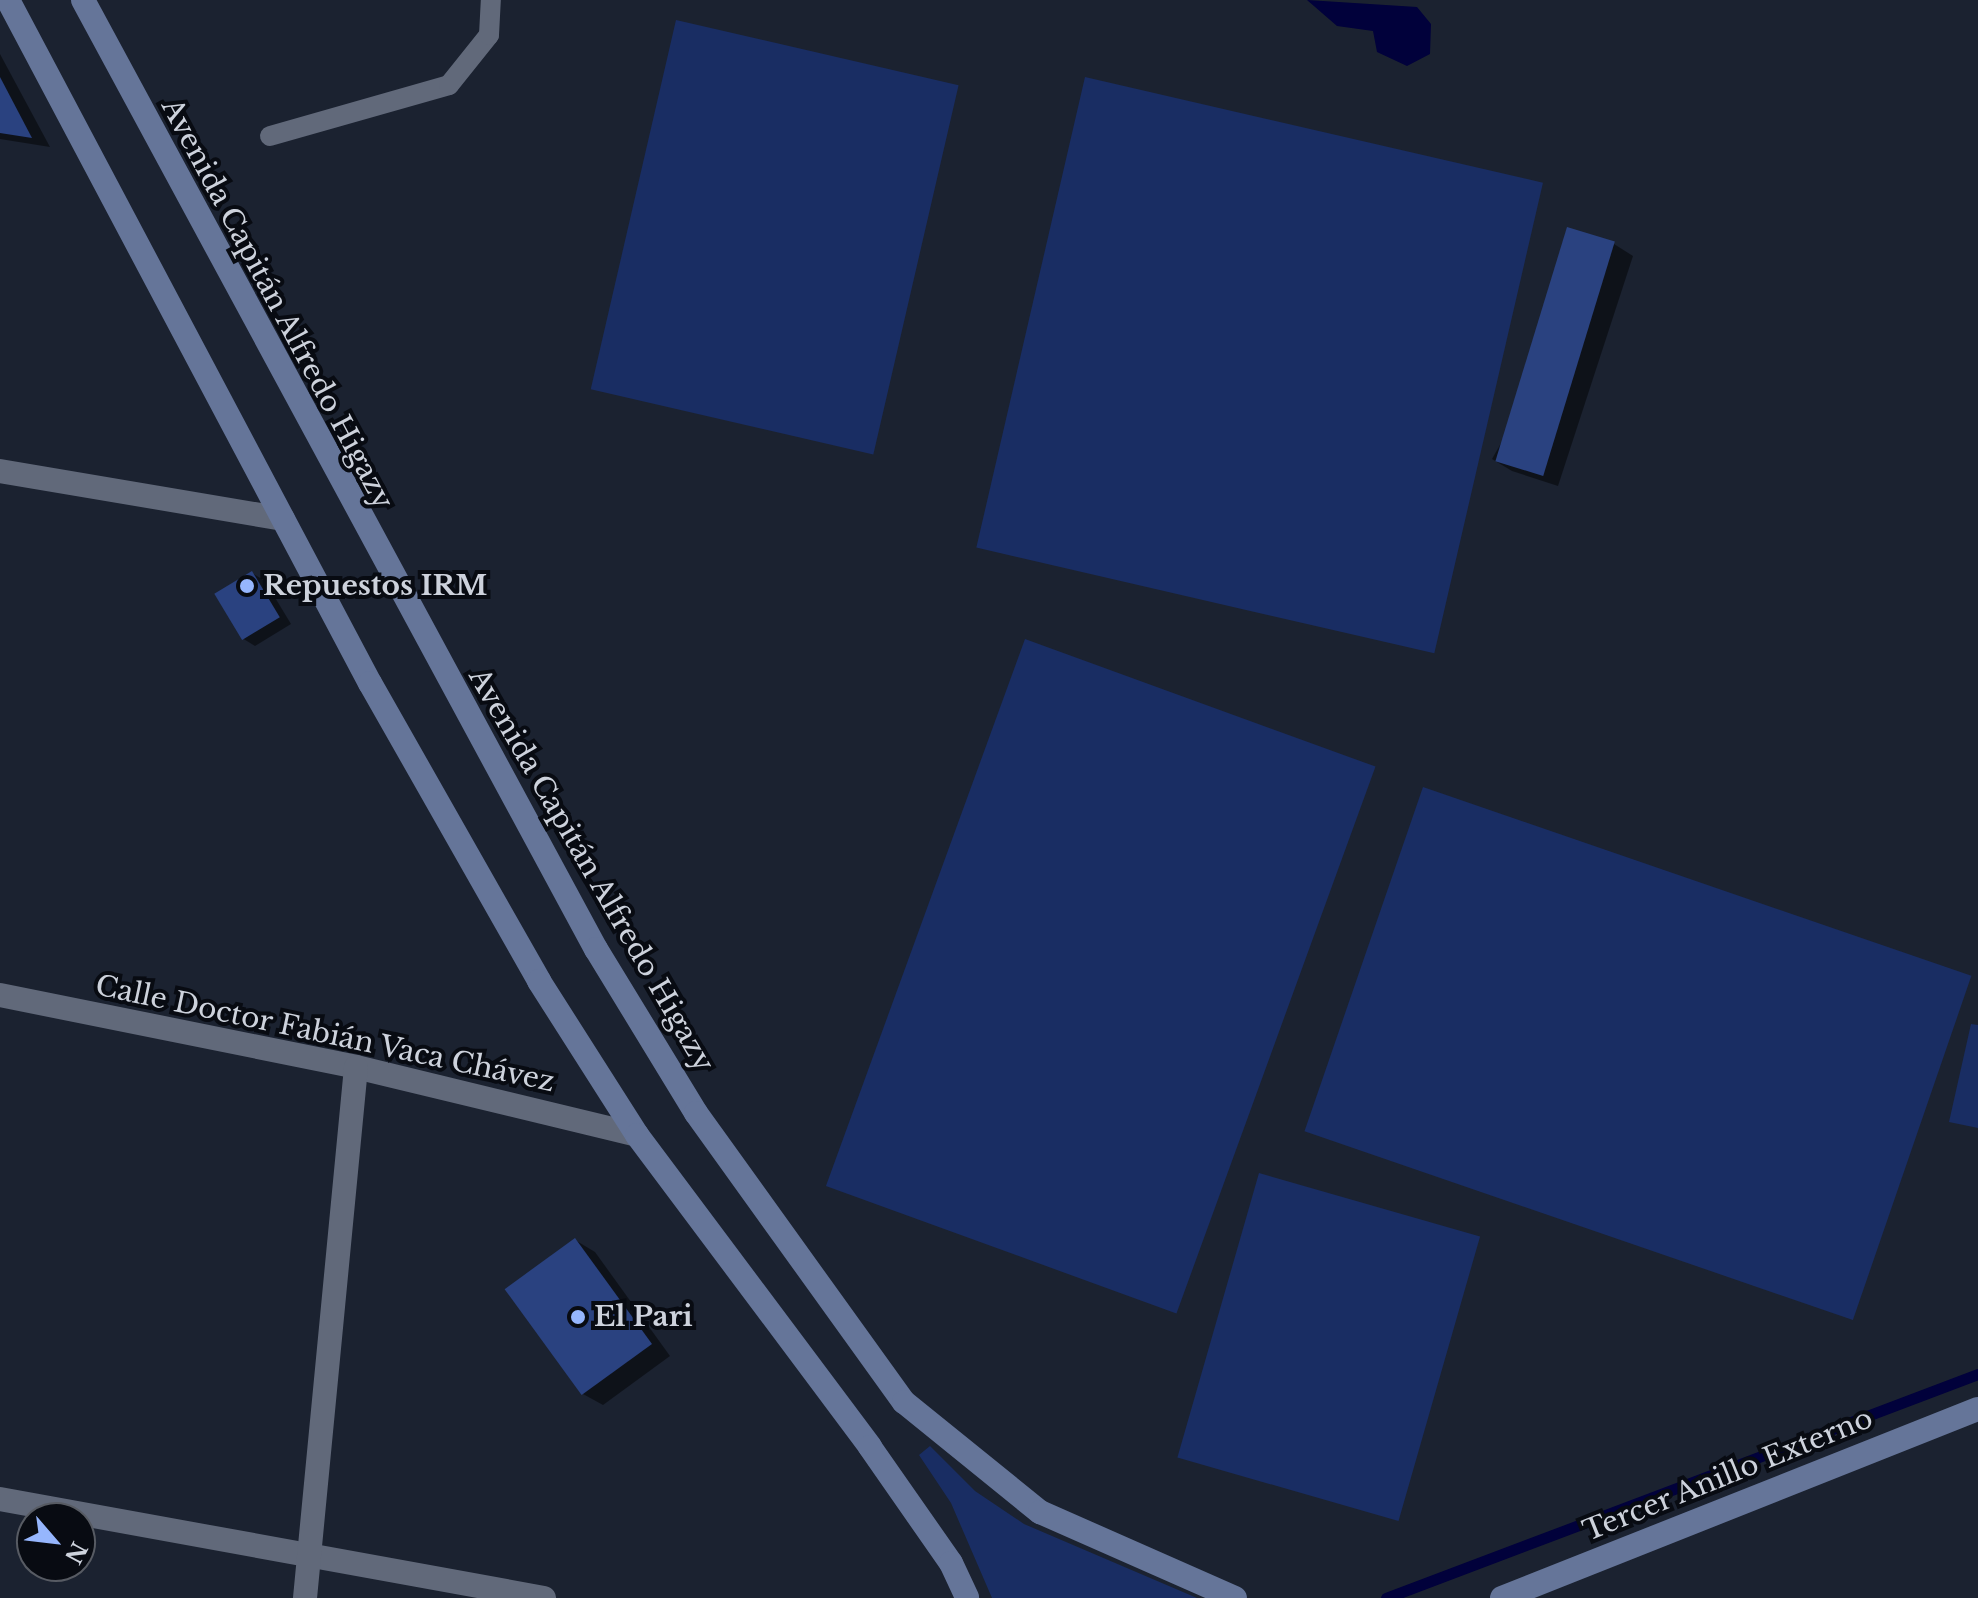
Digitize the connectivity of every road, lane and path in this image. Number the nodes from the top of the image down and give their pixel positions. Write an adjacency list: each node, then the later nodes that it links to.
1 (8, 0): 6 (street)
2 (83, 0): 18 (street, Avenida Capitán Alfredo Higazy)
3 (491, 0): 4 (lane)
4 (270, 136)
5 (0, 471): 6 (street)
6 (283, 519): 9 (street)
7 (0, 995): 8 (street, Calle Doctor Fabián Vaca Chávez)
8 (356, 1067): 9 (street, Calle Doctor Fabián Vaca Chávez); 14 (street)
9 (637, 1135): 17 (street)
10 (1978, 1409): 11 (street, Tercer Anillo Externo)
11 (1937, 1424): 12 (street); 19 (street, Tercer Anillo Externo)
12 (1978, 1424)
13 (0, 1499): 14 (street)
14 (313, 1555): 15 (street); 16 (street)
15 (305, 1598)
16 (544, 1598)
17 (967, 1598)
18 (1235, 1598)
19 (1502, 1598)

